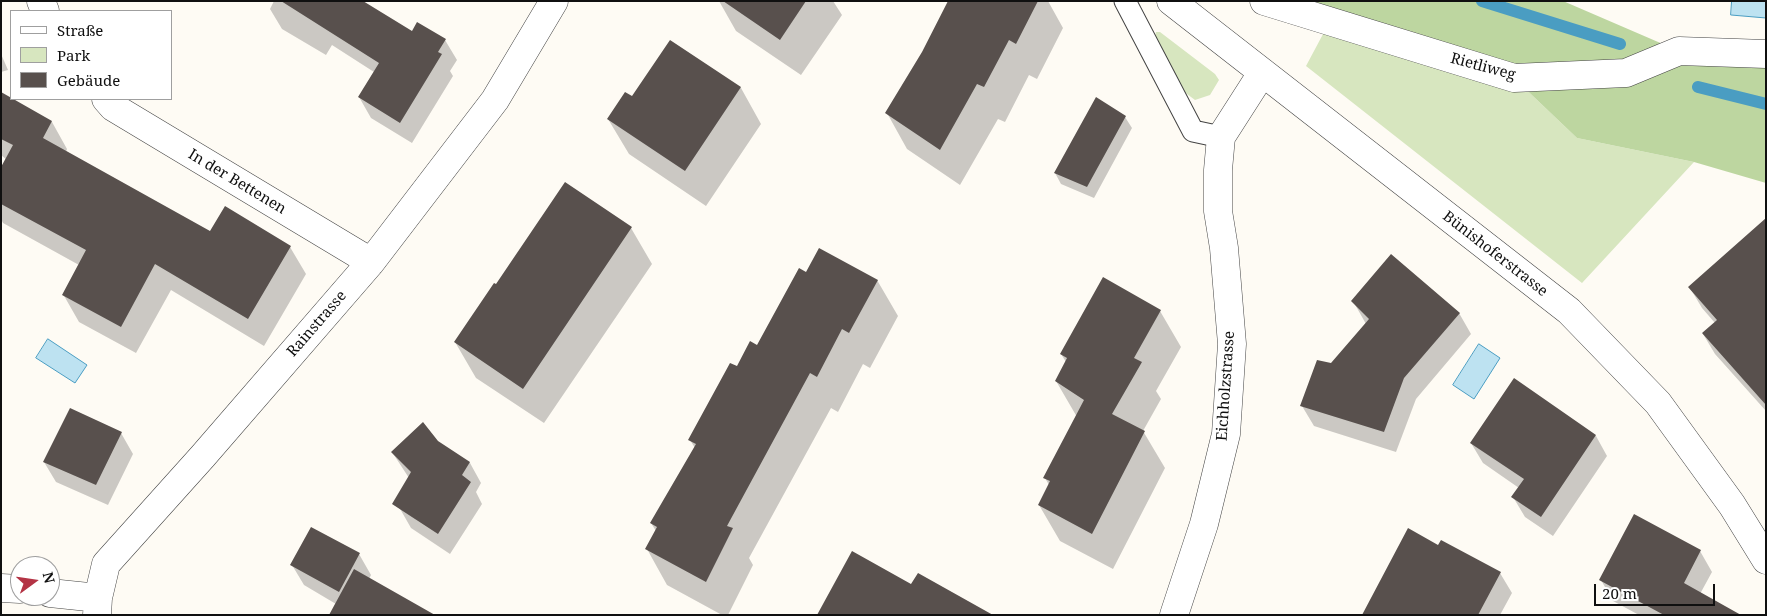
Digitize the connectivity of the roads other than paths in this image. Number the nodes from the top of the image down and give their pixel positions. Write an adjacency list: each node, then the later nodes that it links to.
1 (554, 1): 9 (street, Rainstrasse)
2 (1126, 1): 8 (lane)
3 (1264, 1): 5 (street, Rietliweg)
4 (1187, 5): 6 (street, Bünishoferstrasse)
5 (1766, 54)
6 (1262, 73): 8 (street, Eichholzstrasse); 10 (street, Bünishoferstrasse)
7 (107, 100): 9 (street, In der Bettenen)
8 (1221, 137): 13 (street, Eichholzstrasse)
9 (371, 262): 12 (street, Rainstrasse)
10 (1766, 560)
11 (60, 596): 12 (street, Rainstrasse)
12 (97, 606)
13 (1174, 615)

